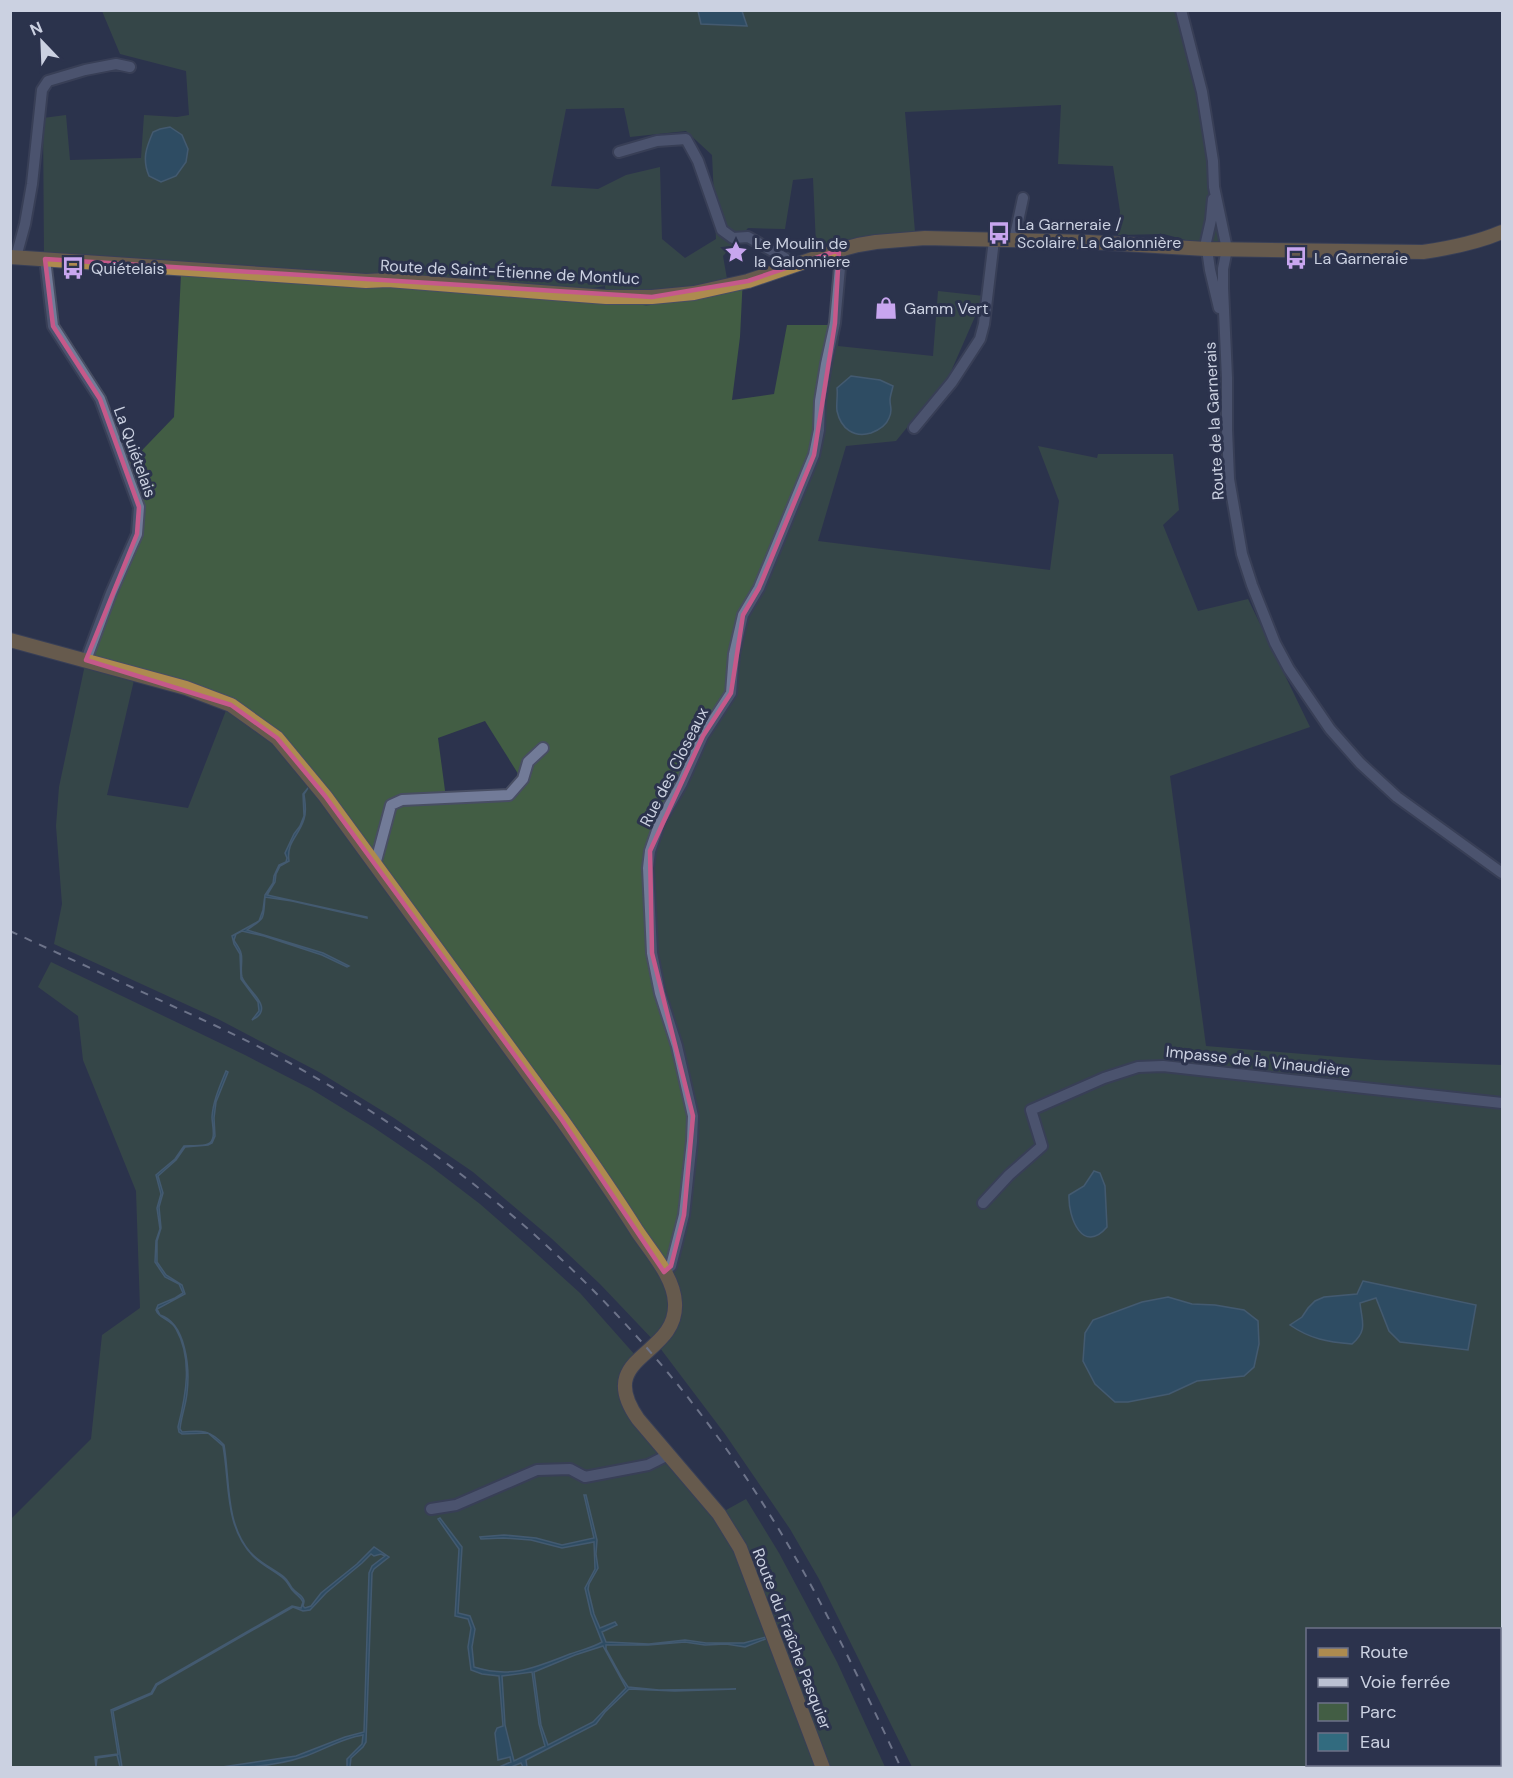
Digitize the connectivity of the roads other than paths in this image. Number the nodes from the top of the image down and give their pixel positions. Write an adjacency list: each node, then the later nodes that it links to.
1 (1181, 10): 4 (street)
2 (130, 67): 12 (street)
3 (619, 152): 14 (street)
4 (1214, 187): 9 (street, Route de la Garnerais); 10 (street, Route de la Garnerais)
5 (1023, 198): 8 (street)
6 (1503, 232): 10 (main road, Route de Saint-Étienne de Montluc)
7 (994, 240): 8 (main road, Route de Saint-Étienne de Montluc); 11 (main road, Route de Saint-Étienne de Montluc); 16 (street)
8 (1014, 240): 9 (main road, Route de Saint-Étienne de Montluc)
9 (1206, 249): 10 (main road, Route de Saint-Étienne de Montluc); 15 (street, Route de la Garnerais)
10 (1227, 249): 15 (street, Route de la Garnerais)
11 (839, 250): 14 (main road, Route de Saint-Étienne de Montluc); 24 (street, Rue des Closeaux)
12 (13, 257): 13 (main road, Route de Saint-Étienne de Montluc)
13 (45, 259): 14 (main road, Route de Saint-Étienne de Montluc); 18 (street, La Quiételais)
14 (791, 267)
15 (1224, 330): 21 (street, Route de la Garnerais)
16 (914, 428)
17 (10, 640): 18 (main road, Route du Fraîche Pasquier)
18 (86, 660): 20 (main road, Route du Fraîche Pasquier)
19 (543, 748): 20 (street)
20 (375, 865): 24 (main road, Route du Fraîche Pasquier)
21 (1503, 873)
22 (1503, 1102): 23 (street, Impasse de la Vinaudière)
23 (983, 1203)
24 (664, 1272): 25 (main road, Route du Fraîche Pasquier)
25 (668, 1455): 26 (street); 27 (main road, Route du Fraîche Pasquier)
26 (431, 1509)
27 (823, 1767)

